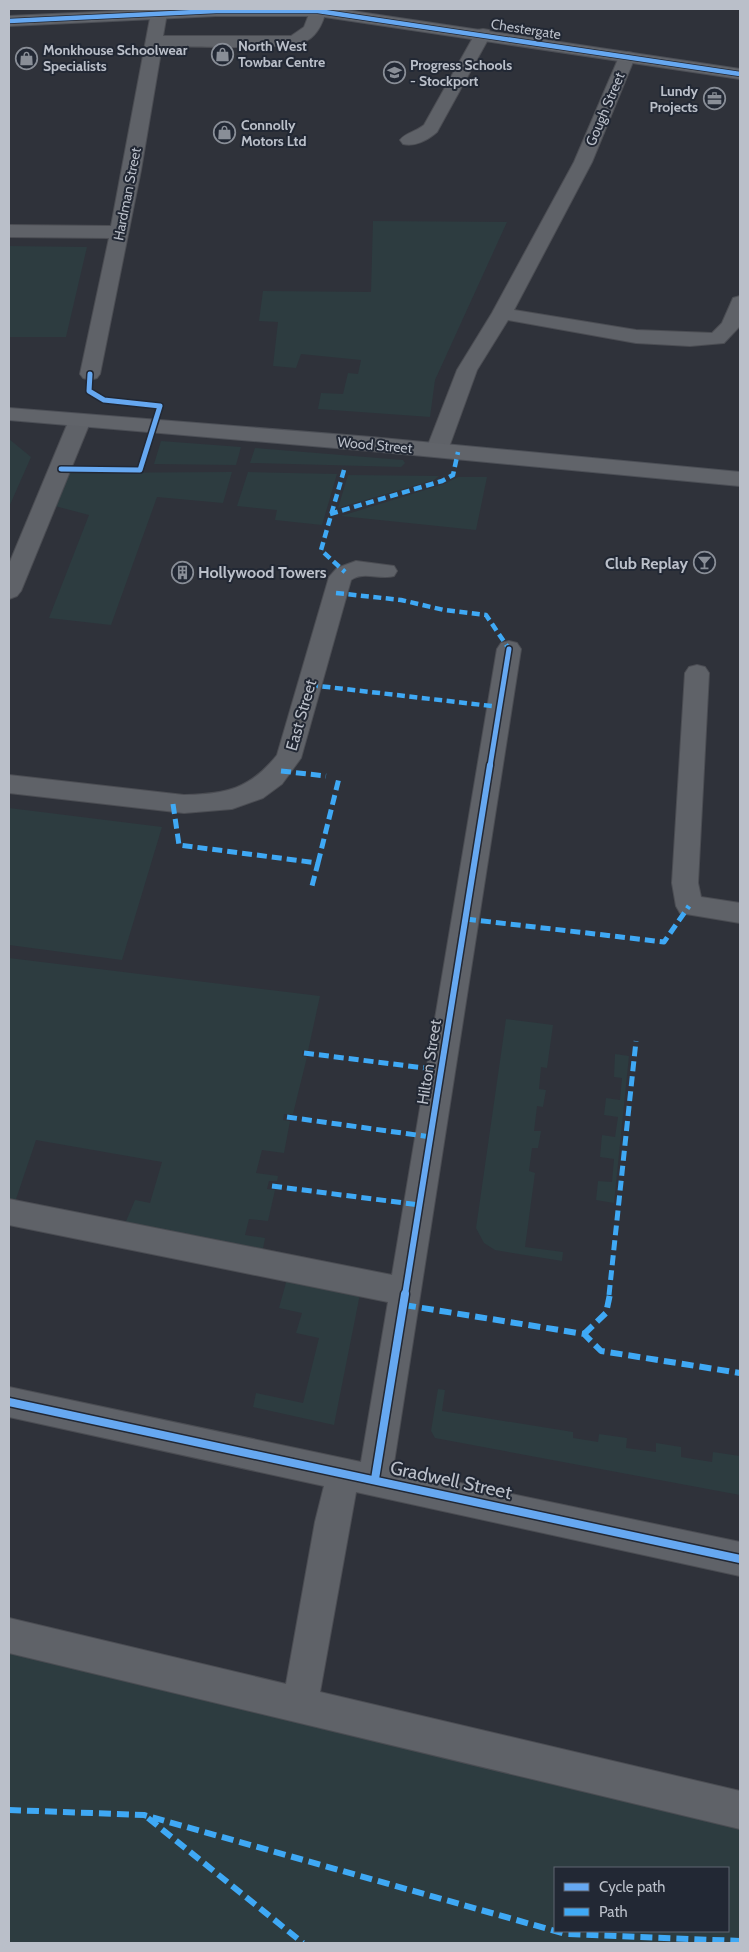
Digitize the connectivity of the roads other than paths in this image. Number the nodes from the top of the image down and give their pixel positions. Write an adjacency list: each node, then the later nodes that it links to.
1 (318, 11): 2 (main road, Chestergate); 4 (main road, Chestergate); 5 (street)
2 (159, 13): 3 (main road, Chestergate); 5 (street, Hardman Street)
3 (9, 20)
4 (483, 34): 6 (main road, Chestergate); 8 (street)
5 (155, 42): 10 (street, Hardman Street)
6 (627, 57): 7 (main road, Chestergate); 12 (street, Gough Street)
7 (740, 74)
8 (409, 140)
9 (9, 231): 10 (street)
10 (120, 232): 13 (street, Hardman Street)
11 (740, 302): 12 (street)
12 (502, 313): 16 (street, Gough Street)
13 (90, 374)
14 (9, 414): 15 (main road, Wood Street)
15 (80, 420): 16 (main road, Wood Street); 19 (street)
16 (437, 450): 17 (main road, Wood Street)
17 (740, 479)
18 (386, 571): 22 (street, East Street)
19 (9, 590)
20 (509, 649): 25 (street, Hilton Street)
21 (697, 673): 23 (street)
22 (9, 784)
23 (740, 913)
24 (9, 1212): 25 (street)
25 (406, 1292): 27 (street, Hilton Street)
26 (9, 1402): 27 (street, Gradwell Street)
27 (360, 1476): 28 (street, Gradwell Street); 30 (street, Hilton Street)
28 (740, 1559)
29 (9, 1636): 30 (street)
30 (300, 1703): 31 (street)
31 (740, 1810)

